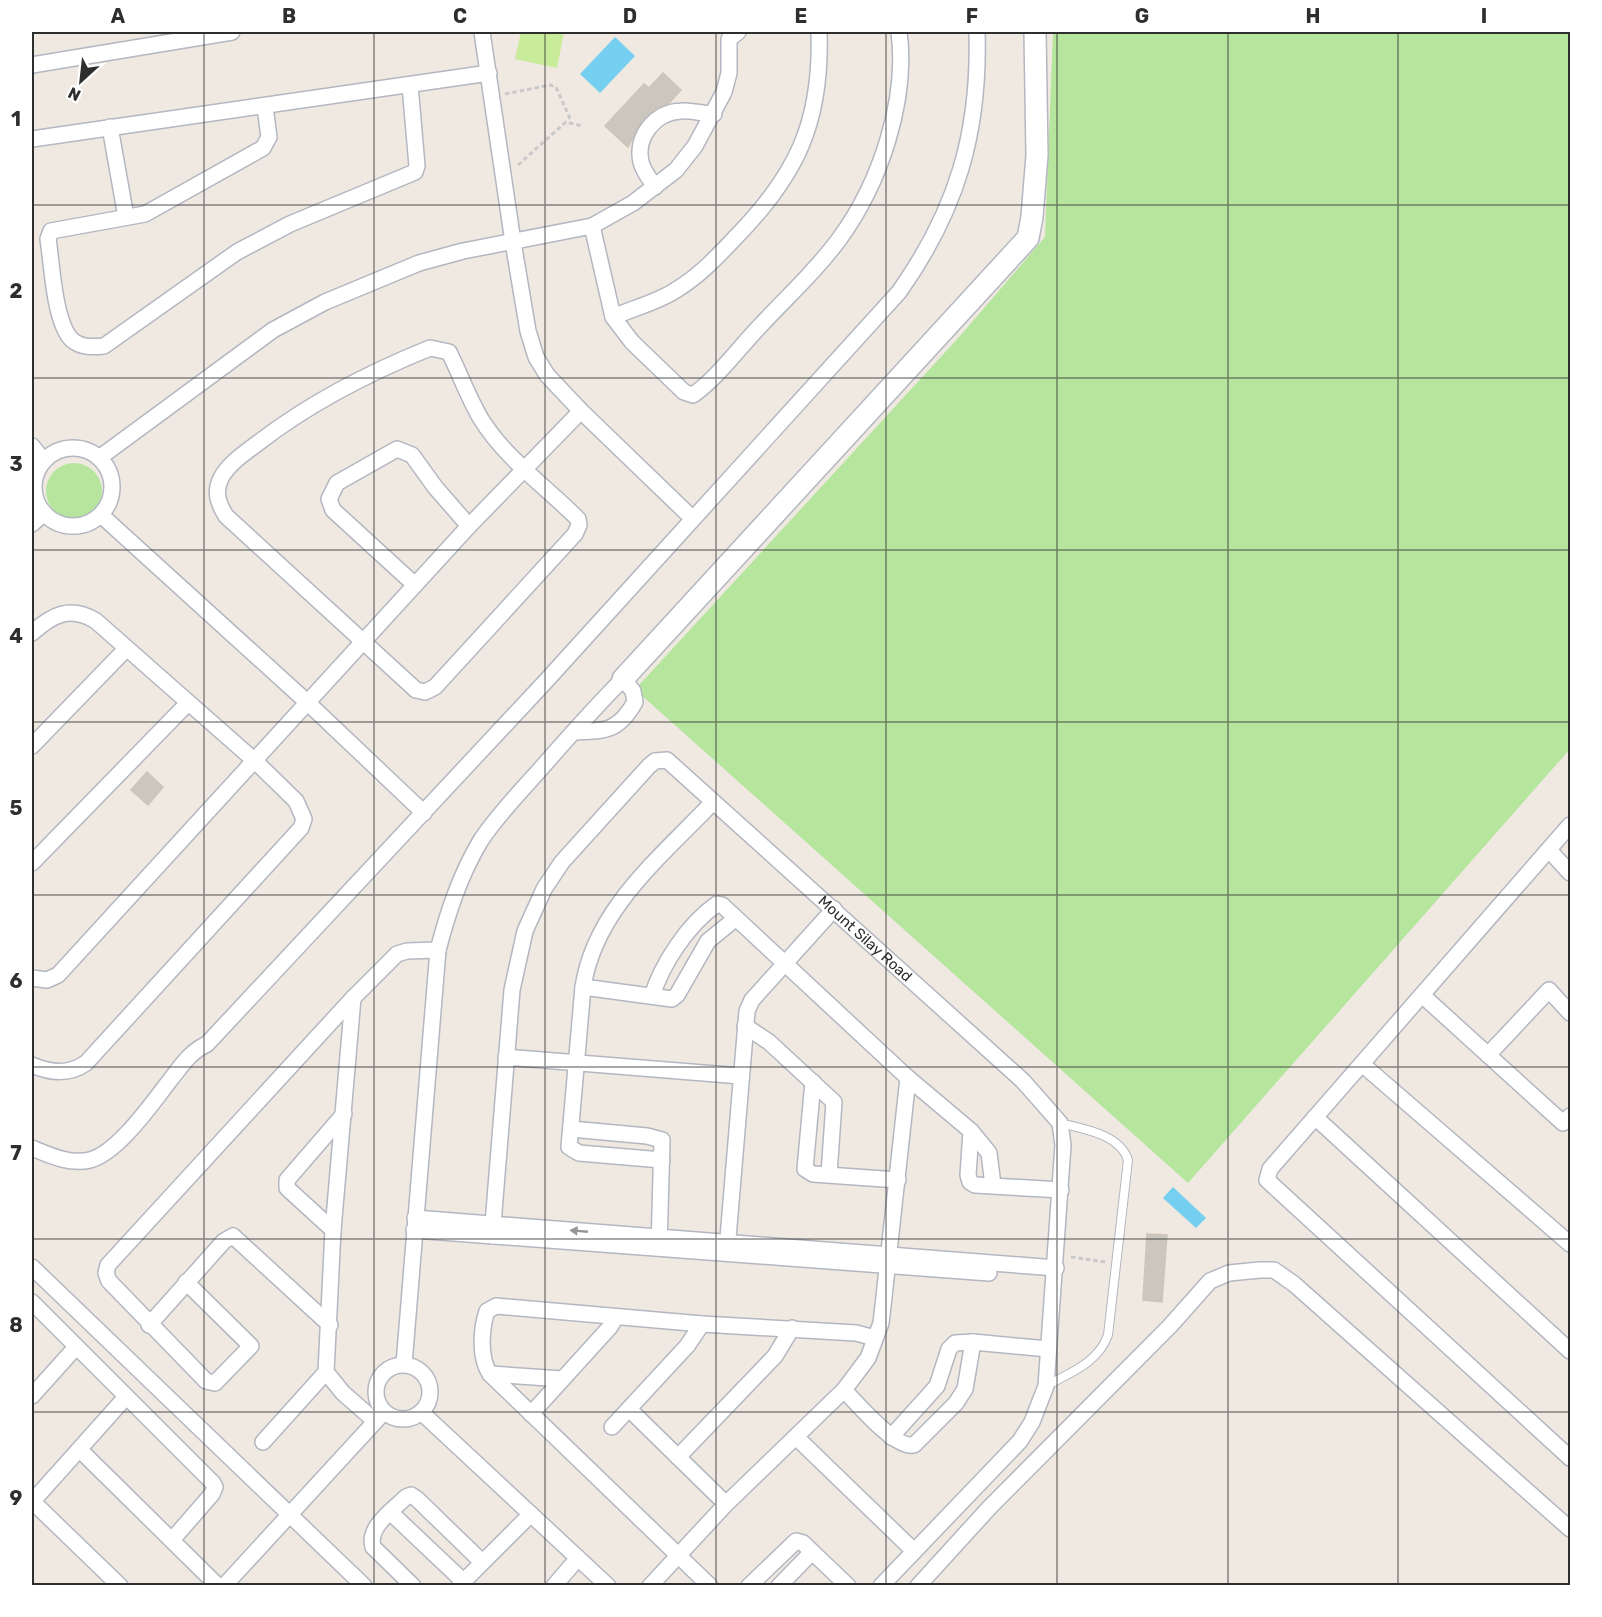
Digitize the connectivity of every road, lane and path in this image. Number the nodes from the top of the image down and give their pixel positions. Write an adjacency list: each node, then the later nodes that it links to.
1 (232, 32): 8 (street)
2 (482, 32): 9 (street)
3 (819, 32): 23 (street)
4 (899, 32): 23 (street)
5 (978, 32): 31 (street)
6 (1035, 32): 38 (street)
7 (729, 34): 13 (street)
8 (32, 65)
9 (489, 73): 10 (street); 11 (street)
10 (410, 85): 12 (street); 20 (street)
11 (492, 97): 14 (path); 18 (street)
12 (265, 107): 16 (street); 20 (street)
13 (714, 114): 19 (street); 19 (street)
14 (571, 121): 15 (path); 18 (path)
15 (583, 126)
16 (111, 127): 17 (street); 20 (street)
17 (32, 139)
18 (503, 177): 22 (street)
19 (654, 187): 21 (street)
20 (126, 218)
21 (592, 226): 22 (street); 23 (street)
22 (513, 242): 24 (street); 26 (street)
23 (613, 316)
24 (581, 411): 28 (street); 31 (street)
25 (32, 446): 27 (street)
26 (99, 458): 27 (street); 30 (street)
27 (44, 461): 29 (street)
28 (524, 468): 33 (street); 36 (street); 36 (street)
29 (44, 513): 30 (street); 32 (street)
30 (101, 515): 40 (street)
31 (692, 518): 45 (street)
32 (32, 524)
33 (469, 526): 34 (street); 34 (street)
34 (415, 585): 36 (street)
35 (32, 633): 37 (street)
36 (364, 644): 40 (street)
37 (126, 649): 39 (street); 42 (street)
38 (623, 679): 41 (street); 41 (street)
39 (188, 703): 43 (street); 48 (street)
40 (308, 703): 43 (street); 45 (street)
41 (574, 732): 52 (street)
42 (32, 746)
43 (255, 761): 54 (street); 65 (street)
44 (712, 803): 50 (street, Mount Silay Road); 55 (street); 62 (street, Mount Silay Road)
45 (424, 813): 75 (street)
46 (1570, 825): 47 (street)
47 (1549, 850): 49 (street); 56 (street)
48 (32, 863)
49 (1570, 873)
50 (834, 909): 53 (street); 72 (street, Mount Silay Road)
51 (735, 920): 53 (street); 57 (street); 57 (street)
52 (438, 951): 58 (street); 81 (street)
53 (786, 965): 60 (street); 67 (street)
54 (32, 978)
55 (583, 987): 57 (street); 63 (street)
56 (1422, 994): 61 (street); 64 (street)
57 (652, 996)
58 (353, 998): 69 (street); 94 (street)
59 (1570, 1012): 61 (street)
60 (745, 1026): 66 (street); 68 (street)
61 (1488, 1055): 70 (street)
62 (506, 1057): 63 (street); 83 (street)
63 (575, 1062): 66 (street); 73 (street)
64 (1362, 1064): 71 (street); 84 (street)
65 (32, 1065)
66 (741, 1076): 86 (street)
67 (908, 1078): 74 (street); 78 (street)
68 (813, 1082): 77 (street); 77 (street)
69 (344, 1114): 82 (street); 82 (street)
70 (1570, 1116)
71 (1315, 1118): 102 (street); 121 (street)
72 (1060, 1123): 80 (street); 88 (lane)
73 (571, 1129): 76 (street); 76 (street)
74 (972, 1131): 79 (street); 79 (street)
75 (32, 1149)
76 (662, 1160): 85 (street)
77 (829, 1174): 78 (street)
78 (897, 1180): 87 (street)
79 (993, 1185): 80 (street)
80 (1061, 1190): 90 (street)
81 (415, 1224): 83 (street); 103 (street)
82 (333, 1230): 96 (street)
83 (492, 1230): 85 (street)
84 (1569, 1241)
85 (659, 1244): 86 (street)
86 (727, 1247): 87 (street)
87 (889, 1259): 90 (street); 98 (street)
88 (1116, 1263): 90 (path); 107 (lane)
89 (32, 1267): 126 (street)
90 (1056, 1267): 101 (street)
91 (186, 1282): 94 (street); 94 (street); 96 (street)
92 (32, 1302): 100 (street)
93 (616, 1317): 95 (street); 105 (street); 106 (street)
94 (149, 1324)
95 (702, 1324): 97 (street); 111 (street)
96 (330, 1325): 104 (street)
97 (792, 1328): 98 (street); 120 (street)
98 (875, 1338): 108 (street)
99 (973, 1342): 101 (street); 117 (street); 117 (street)
100 (76, 1347): 109 (street); 110 (street)
101 (1048, 1349): 107 (street)
102 (1570, 1351)
103 (404, 1364): 112 (street); 114 (street)
104 (326, 1372): 114 (street); 118 (street)
105 (489, 1374): 106 (street); 113 (street)
106 (562, 1379): 113 (street)
107 (1046, 1386): 129 (street)
108 (844, 1390): 116 (street); 117 (street)
109 (32, 1396)
110 (125, 1398): 119 (street); 128 (street)
111 (629, 1409): 115 (street); 120 (street)
112 (421, 1412): 114 (street); 125 (street)
113 (531, 1414): 131 (street)
114 (379, 1416): 126 (street)
115 (612, 1427)
116 (796, 1437): 123 (street); 129 (street)
117 (891, 1437)
118 (262, 1443)
119 (80, 1450): 122 (street); 128 (street)
120 (678, 1457): 123 (street)
121 (1570, 1458)
122 (32, 1501): 135 (street)
123 (726, 1504): 131 (street)
124 (390, 1512): 133 (street); 134 (street); 139 (street)
125 (531, 1514): 132 (street); 133 (street)
126 (291, 1515): 137 (street); 138 (street)
127 (1570, 1530): 148 (street)
128 (172, 1540): 136 (street)
129 (914, 1551): 147 (street)
130 (812, 1552): 144 (street); 145 (street); 146 (street)
131 (680, 1556): 142 (street); 143 (street)
132 (578, 1558): 140 (street); 141 (street)
133 (482, 1562): 134 (street)
134 (461, 1583)
135 (120, 1586)
136 (218, 1586)
137 (224, 1586)
138 (363, 1586)
139 (413, 1586)
140 (554, 1586)
141 (608, 1586)
142 (650, 1586)
143 (710, 1586)
144 (749, 1586)
145 (779, 1586)
146 (848, 1586)
147 (881, 1586)
148 (918, 1586)

